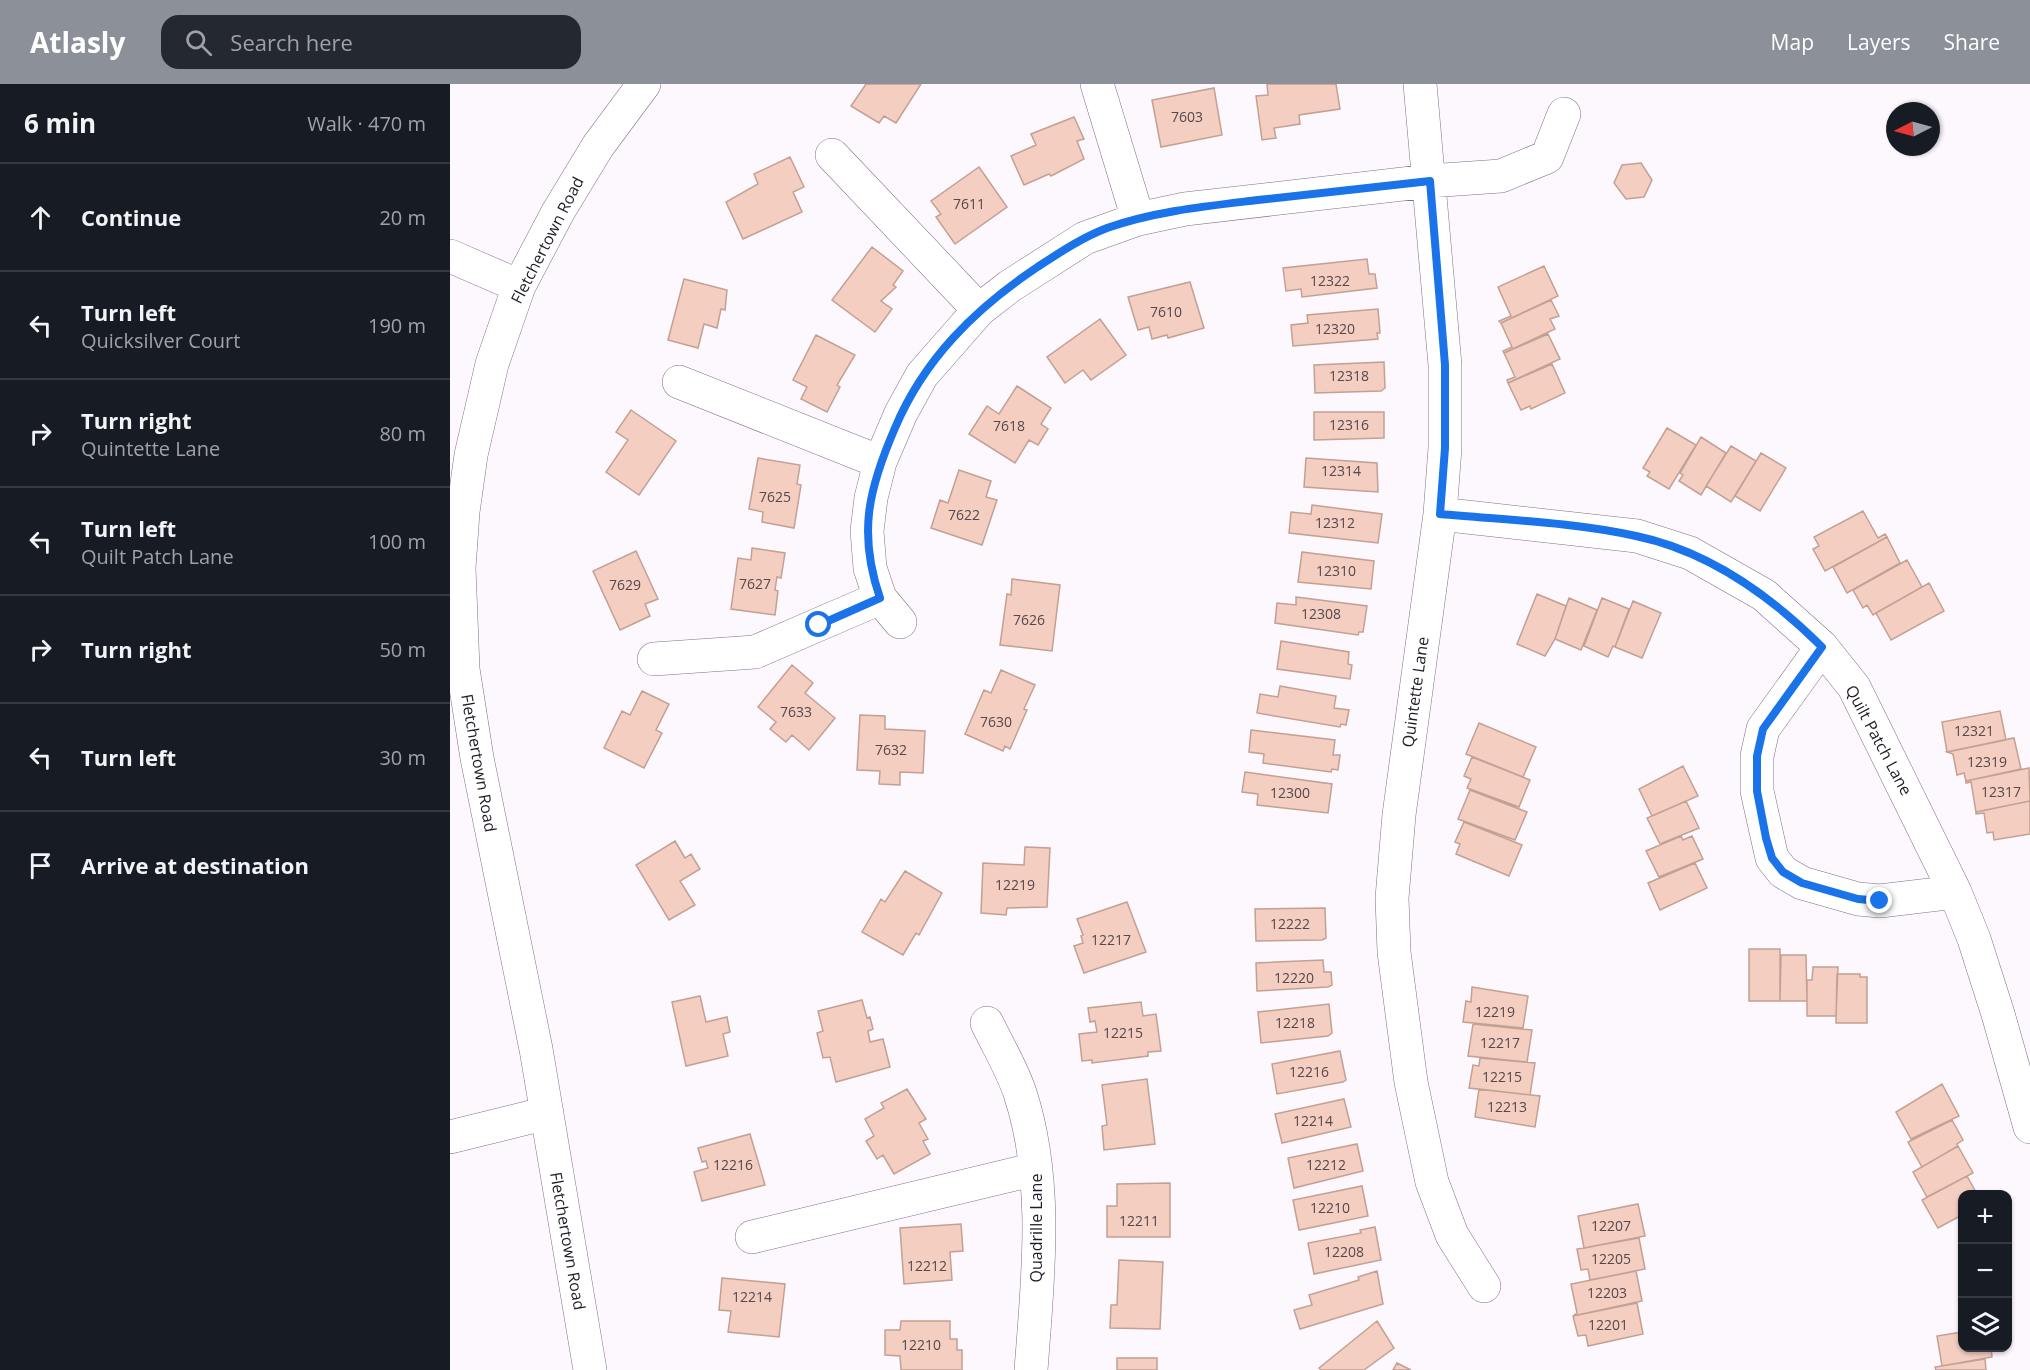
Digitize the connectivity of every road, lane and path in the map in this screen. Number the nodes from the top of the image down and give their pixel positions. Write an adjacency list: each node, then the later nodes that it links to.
1 (644, 84): 9 (street, Fletchertown Road)
2 (1097, 84): 7 (street)
3 (1420, 84): 6 (street, Quintette Lane)
4 (1564, 114): 6 (street)
5 (832, 155): 10 (street)
6 (1430, 181): 7 (street); 13 (street, Quintette Lane)
7 (1138, 219): 10 (street)
8 (450, 256): 9 (street)
9 (519, 286): 14 (street, Fletchertown Road)
10 (979, 310): 12 (street)
11 (679, 382): 12 (street)
12 (880, 462): 16 (street)
13 (1440, 514): 15 (street, Quilt Patch Lane); 24 (street, Quintette Lane)
14 (456, 529): 19 (street, Fletchertown Road)
15 (1822, 647): 17 (street, Quilt Patch Lane); 17 (street)
16 (654, 658)
17 (1955, 892): 20 (street, Quilt Patch Lane)
18 (987, 1023): 22 (street, Quadrille Lane)
19 (547, 1113): 21 (street); 25 (street, Fletchertown Road)
20 (2030, 1127)
21 (450, 1137)
22 (1036, 1169): 23 (street); 26 (street, Quadrille Lane)
23 (752, 1237)
24 (1484, 1286)
25 (590, 1370)
26 (1031, 1370)

